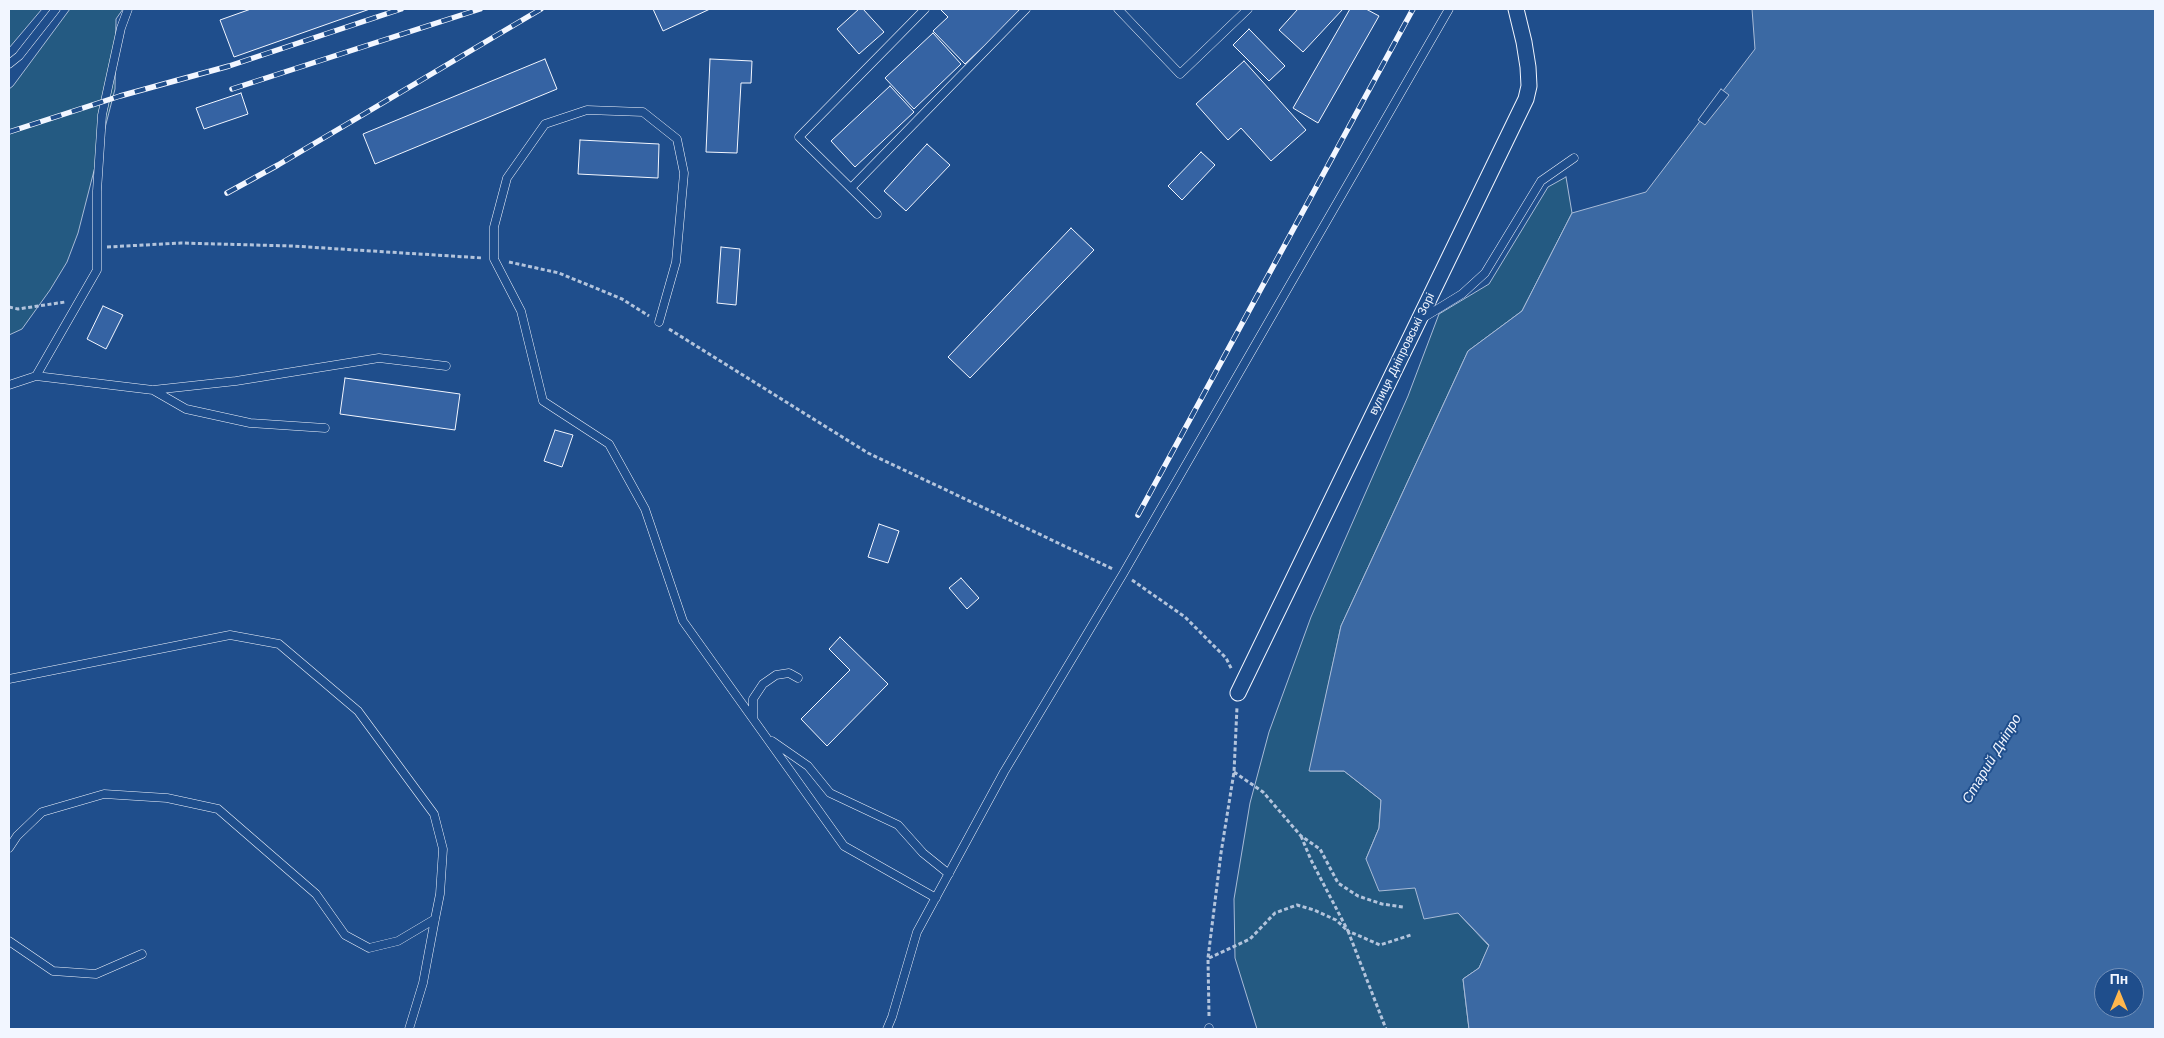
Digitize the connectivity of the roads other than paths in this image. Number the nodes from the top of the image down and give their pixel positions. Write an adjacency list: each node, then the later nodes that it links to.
1 (56, 9): 9 (lane)
2 (128, 9): 16 (lane)
3 (925, 9): 11 (lane)
4 (1026, 9): 11 (lane)
5 (1118, 9): 6 (lane)
6 (1248, 9)
7 (1449, 9): 26 (lane)
8 (1516, 9): 13 (street, вулиця Дніпровські Зорі)
9 (9, 64)
10 (1574, 158): 13 (lane)
11 (851, 188): 12 (lane)
12 (877, 214)
13 (1417, 321): 22 (street, вулиця Дніпровські Зорі)
14 (658, 322): 23 (lane)
15 (446, 366): 18 (lane)
16 (36, 376): 17 (lane); 18 (lane)
17 (9, 385)
18 (153, 390): 19 (lane)
19 (325, 428)
20 (798, 678): 23 (lane)
21 (9, 679): 28 (lane)
22 (1238, 692)
23 (753, 718): 24 (lane)
24 (766, 737): 26 (lane); 27 (lane)
25 (9, 848): 28 (lane)
26 (949, 874): 27 (lane)
27 (936, 898): 32 (lane)
28 (435, 919): 31 (lane)
29 (9, 941): 30 (lane)
30 (142, 954)
31 (409, 1029)
32 (887, 1029)

